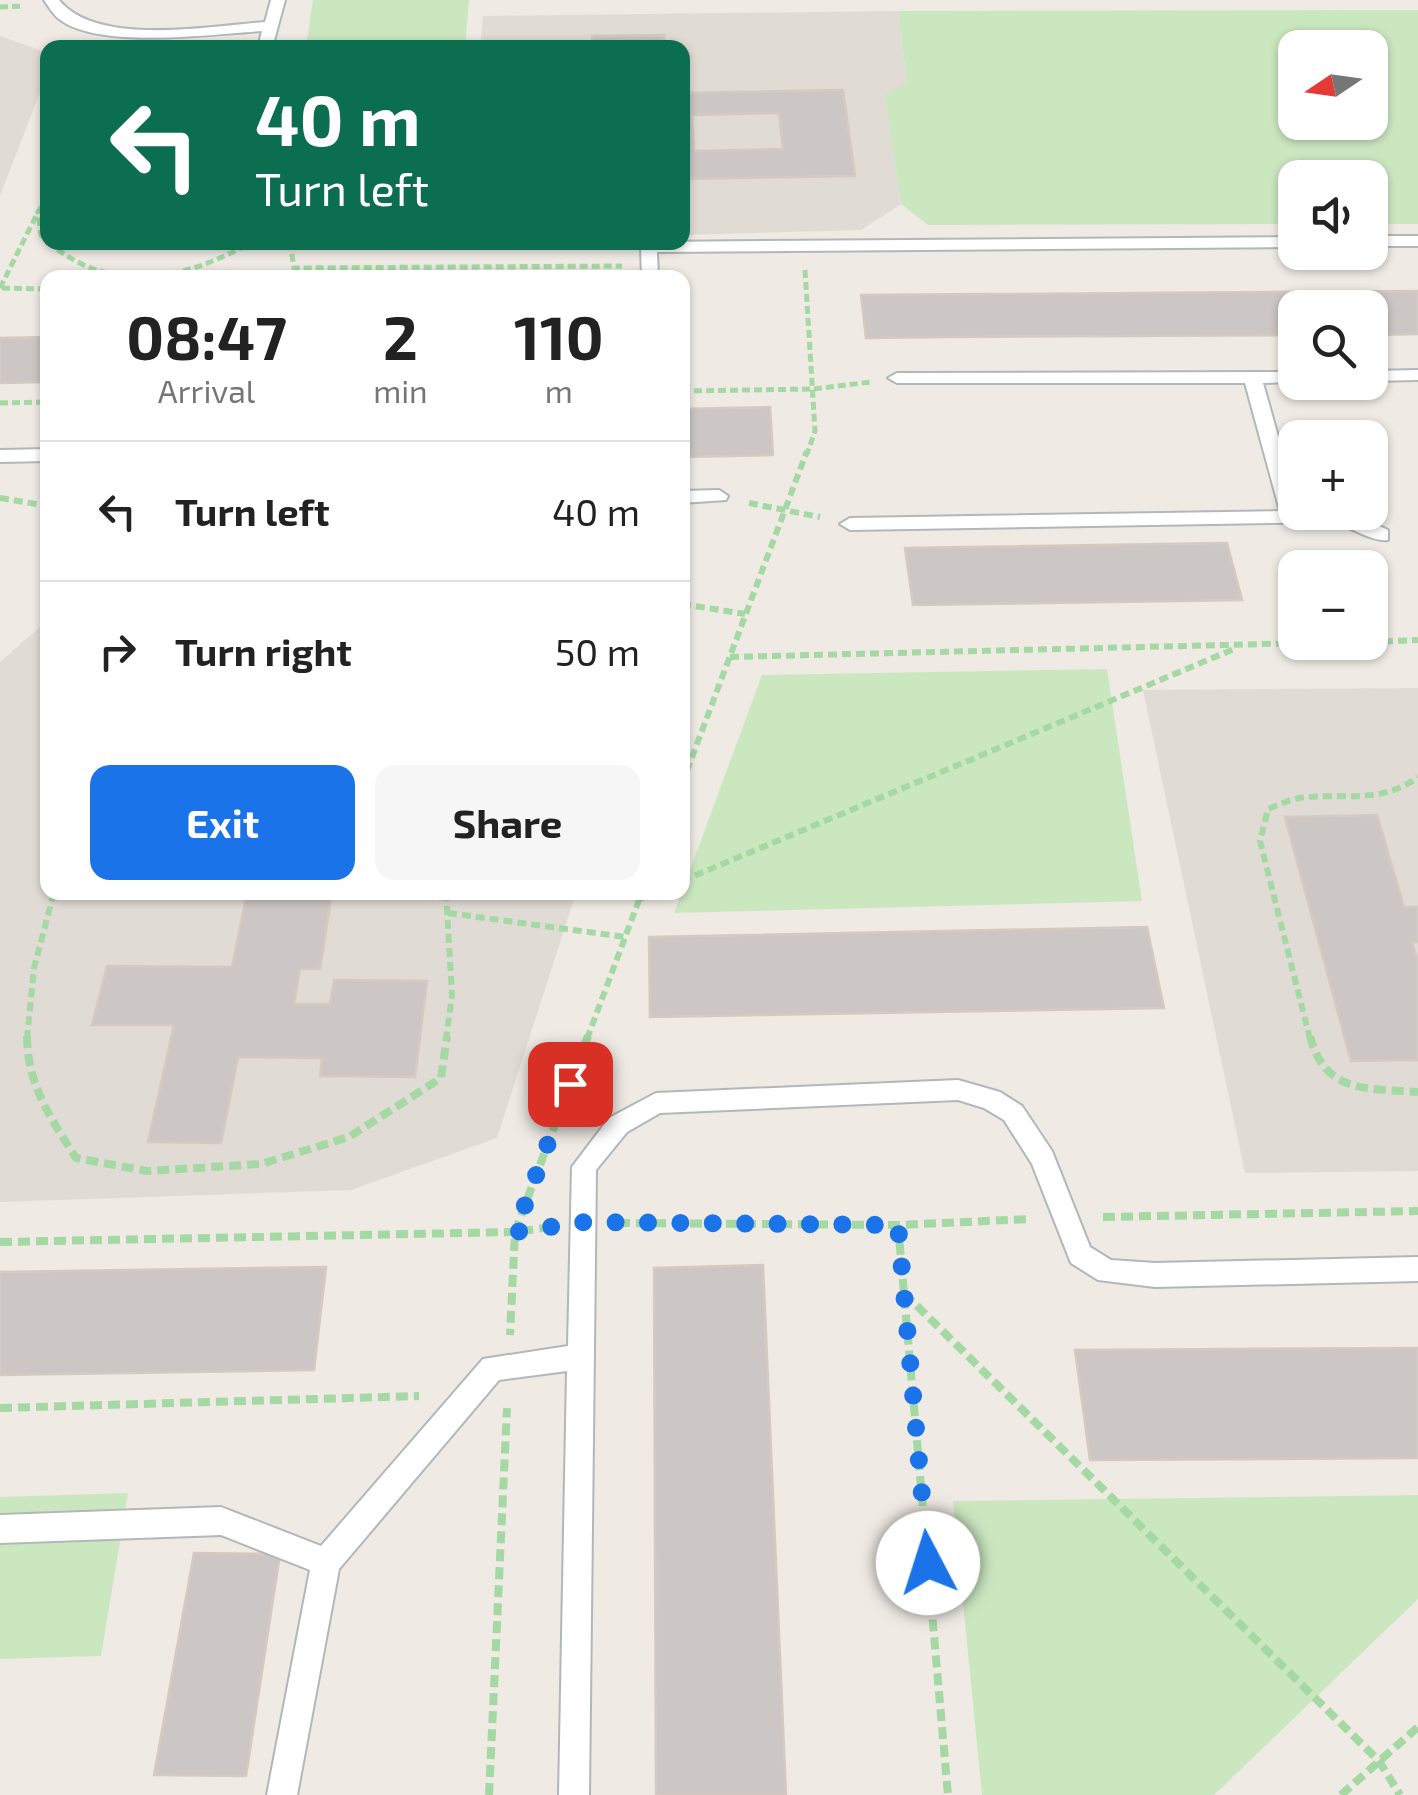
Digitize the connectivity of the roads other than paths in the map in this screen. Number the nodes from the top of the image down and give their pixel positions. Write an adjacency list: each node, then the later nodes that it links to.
1 (51, 0): 4 (lane)
2 (278, 0): 3 (lane)
3 (271, 26): 4 (lane); 6 (lane)
4 (168, 30): 5 (lane)
5 (165, 40)
6 (268, 40)
7 (1388, 241): 8 (lane)
8 (1418, 241)
9 (1278, 242): 10 (lane)
10 (690, 246)
11 (1388, 376): 12 (lane)
12 (1418, 376)
13 (1278, 377): 15 (lane)
14 (897, 378): 15 (lane)
15 (1253, 378): 18 (lane)
16 (40, 455): 17 (lane)
17 (0, 456)
18 (1278, 469)
19 (718, 496): 20 (lane)
20 (690, 498)
21 (1278, 517): 22 (lane)
22 (850, 524)
23 (1375, 530): 24 (lane)
24 (1381, 534)
25 (1418, 1269): 26 (lane)
26 (582, 1357): 28 (lane); 30 (lane)
27 (0, 1529): 28 (lane)
28 (326, 1562): 29 (lane)
29 (282, 1795)
30 (574, 1795)

